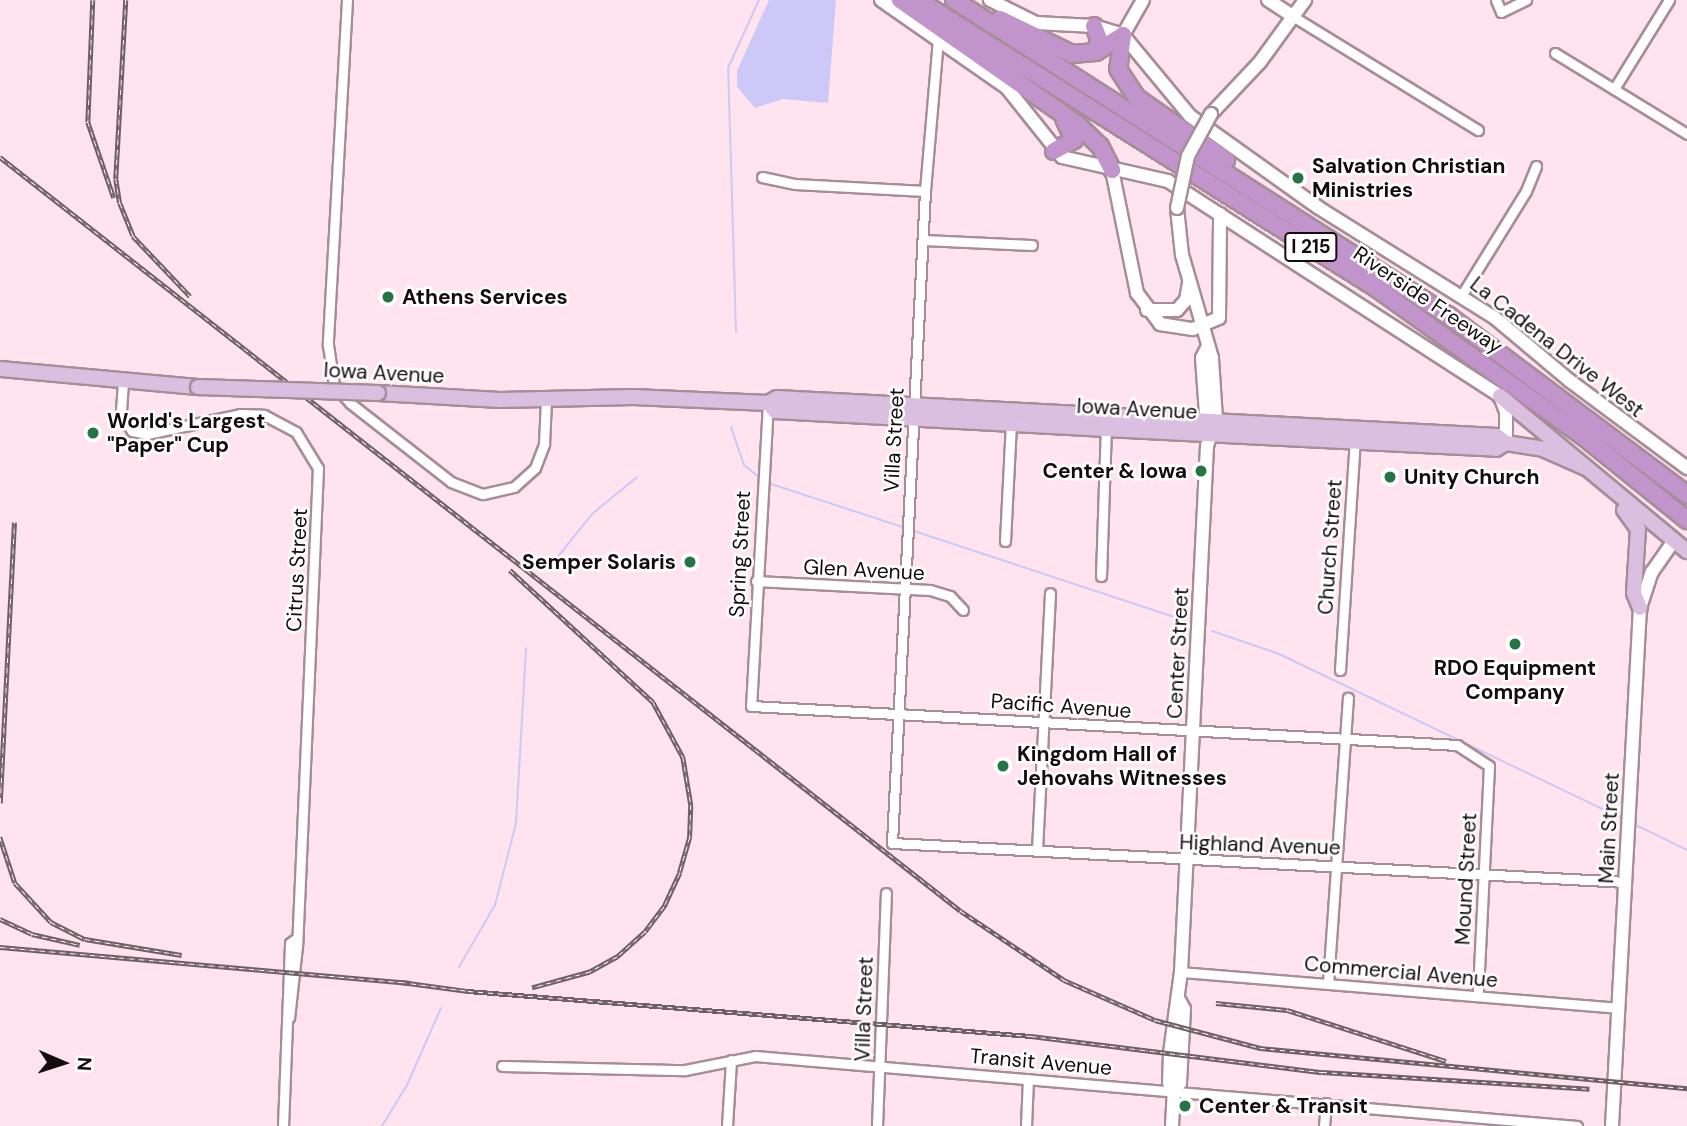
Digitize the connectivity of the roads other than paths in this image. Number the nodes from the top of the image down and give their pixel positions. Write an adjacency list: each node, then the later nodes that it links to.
1 (347, 0): 42 (street)
2 (881, 0): 17 (main road)
3 (900, 0): 21 (highway)
4 (918, 0): 57 (highway, Riverside Freeway / I 215)
5 (954, 0): 30 (highway, Riverside Freeway / I 215)
6 (968, 0): 18 (highway)
7 (990, 0): 15 (main road)
8 (1143, 0): 16 (main road)
9 (1268, 0): 14 (main road)
10 (1305, 0): 14 (main road, Center Street)
11 (1496, 0): 12 (street)
12 (1526, 0)
13 (1669, 0): 20 (street)
14 (1294, 18): 22 (street); 35 (main road, Center Street, bridge)
15 (1094, 26): 16 (main road); 18 (highway)
16 (1122, 35): 18 (highway); 30 (highway); 36 (main road, La Cadena Drive West)
17 (938, 39): 24 (main road); 29 (street, Villa Street)
18 (1096, 52)
19 (1555, 53): 20 (street)
20 (1614, 89): 23 (street)
21 (1052, 107): 24 (highway); 26 (highway)
22 (1478, 130)
23 (1687, 134)
24 (1054, 151): 26 (main road)
25 (1536, 166): 36 (street)
26 (1112, 170): 27 (main road); 31 (main road)
27 (1146, 173): 31 (main road); 32 (main road)
28 (762, 177): 29 (street)
29 (925, 191): 33 (street, Villa Street)
30 (1267, 196): 53 (highway, Riverside Freeway / I 215)
31 (1120, 200): 37 (main road)
32 (1220, 214): 38 (main road); 41 (main road)
33 (923, 240): 34 (street); 44 (street, Villa Street)
34 (1032, 245)
35 (1189, 277): 37 (main road); 38 (main road, Center Street)
36 (1461, 296): 51 (main road, La Cadena Drive West)
37 (1147, 310): 38 (main road)
38 (1203, 327): 45 (main road, Center Street)
39 (0, 369): 40 (main road, Iowa Avenue)
40 (123, 382): 42 (main road, Iowa Avenue, bridge); 92 (street, Citrus Street)
41 (1500, 396): 50 (main road); 52 (main road)
42 (546, 400): 43 (main road, Iowa Avenue)
43 (768, 403): 44 (main road, Iowa Avenue); 62 (street, Spring Street)
44 (913, 411): 45 (main road, Iowa Avenue); 46 (main road, Iowa Avenue); 63 (street, Villa Street)
45 (1210, 418): 48 (main road, Center Street); 49 (main road, Iowa Avenue)
46 (1011, 424): 47 (main road, Iowa Avenue); 59 (street)
47 (1107, 429): 48 (main road, Iowa Avenue); 61 (street)
48 (1209, 434): 49 (main road, Iowa Avenue); 72 (main road, Center Street)
49 (1355, 434): 50 (main road, Iowa Avenue); 67 (street, Church Street)
50 (1506, 443): 52 (main road, Iowa Avenue)
51 (1687, 468)
52 (1588, 469): 54 (main road)
53 (1659, 471): 55 (highway); 56 (highway, Riverside Freeway / I 215)
54 (1602, 482): 58 (main road); 65 (main road)
55 (1687, 486)
56 (1687, 495)
57 (1687, 520)
58 (1674, 540): 60 (main road); 65 (main road, Main Street)
59 (1005, 541)
60 (1687, 551)
61 (1101, 576)
62 (756, 582): 63 (street, Glen Avenue); 69 (street, Spring Street)
63 (905, 589): 66 (street, Glen Avenue); 70 (street, Villa Street)
64 (1050, 593): 71 (street)
65 (1640, 608): 80 (main road, Main Street)
66 (963, 610)
67 (1340, 670)
68 (1348, 698): 73 (street)
69 (751, 706): 70 (street, Pacific Avenue)
70 (898, 712): 71 (street, Pacific Avenue); 75 (street, Villa Street)
71 (1044, 722): 72 (street, Pacific Avenue); 76 (street)
72 (1193, 733): 73 (street, Pacific Avenue); 77 (main road, Center Street)
73 (1345, 738): 74 (street, Pacific Avenue); 78 (street)
74 (1489, 765): 79 (street, Mound Street)
75 (892, 843): 76 (street, Highland Avenue)
76 (1037, 850): 77 (street, Highland Avenue)
77 (1187, 859): 78 (street, Highland Avenue); 82 (main road, Center Street)
78 (1336, 866): 79 (street, Highland Avenue); 83 (street)
79 (1484, 872): 80 (street, Highland Avenue); 84 (street, Mound Street)
80 (1626, 882): 85 (main road, Main Street)
81 (886, 892): 88 (street, Villa Street)
82 (1181, 972): 83 (street, Commercial Avenue); 90 (main road, Center Street)
83 (1328, 983): 84 (street, Commercial Avenue)
84 (1478, 995): 85 (street, Commercial Avenue)
85 (1619, 1008): 99 (main road, Main Street)
86 (731, 1060): 87 (street, Transit Avenue); 88 (street, Transit Avenue); 93 (street)
87 (502, 1066)
88 (880, 1066): 89 (street, Transit Avenue); 94 (street, Villa Street)
89 (1028, 1079): 90 (street, Transit Avenue); 95 (street)
90 (1174, 1091): 91 (street, Transit Avenue); 96 (main road, Center Street)
91 (1326, 1103): 97 (street); 98 (street, Transit Avenue)
92 (283, 1126)
93 (727, 1126)
94 (877, 1126)
95 (1026, 1126)
96 (1172, 1126)
97 (1324, 1126)
98 (1577, 1126)
99 (1612, 1126)

